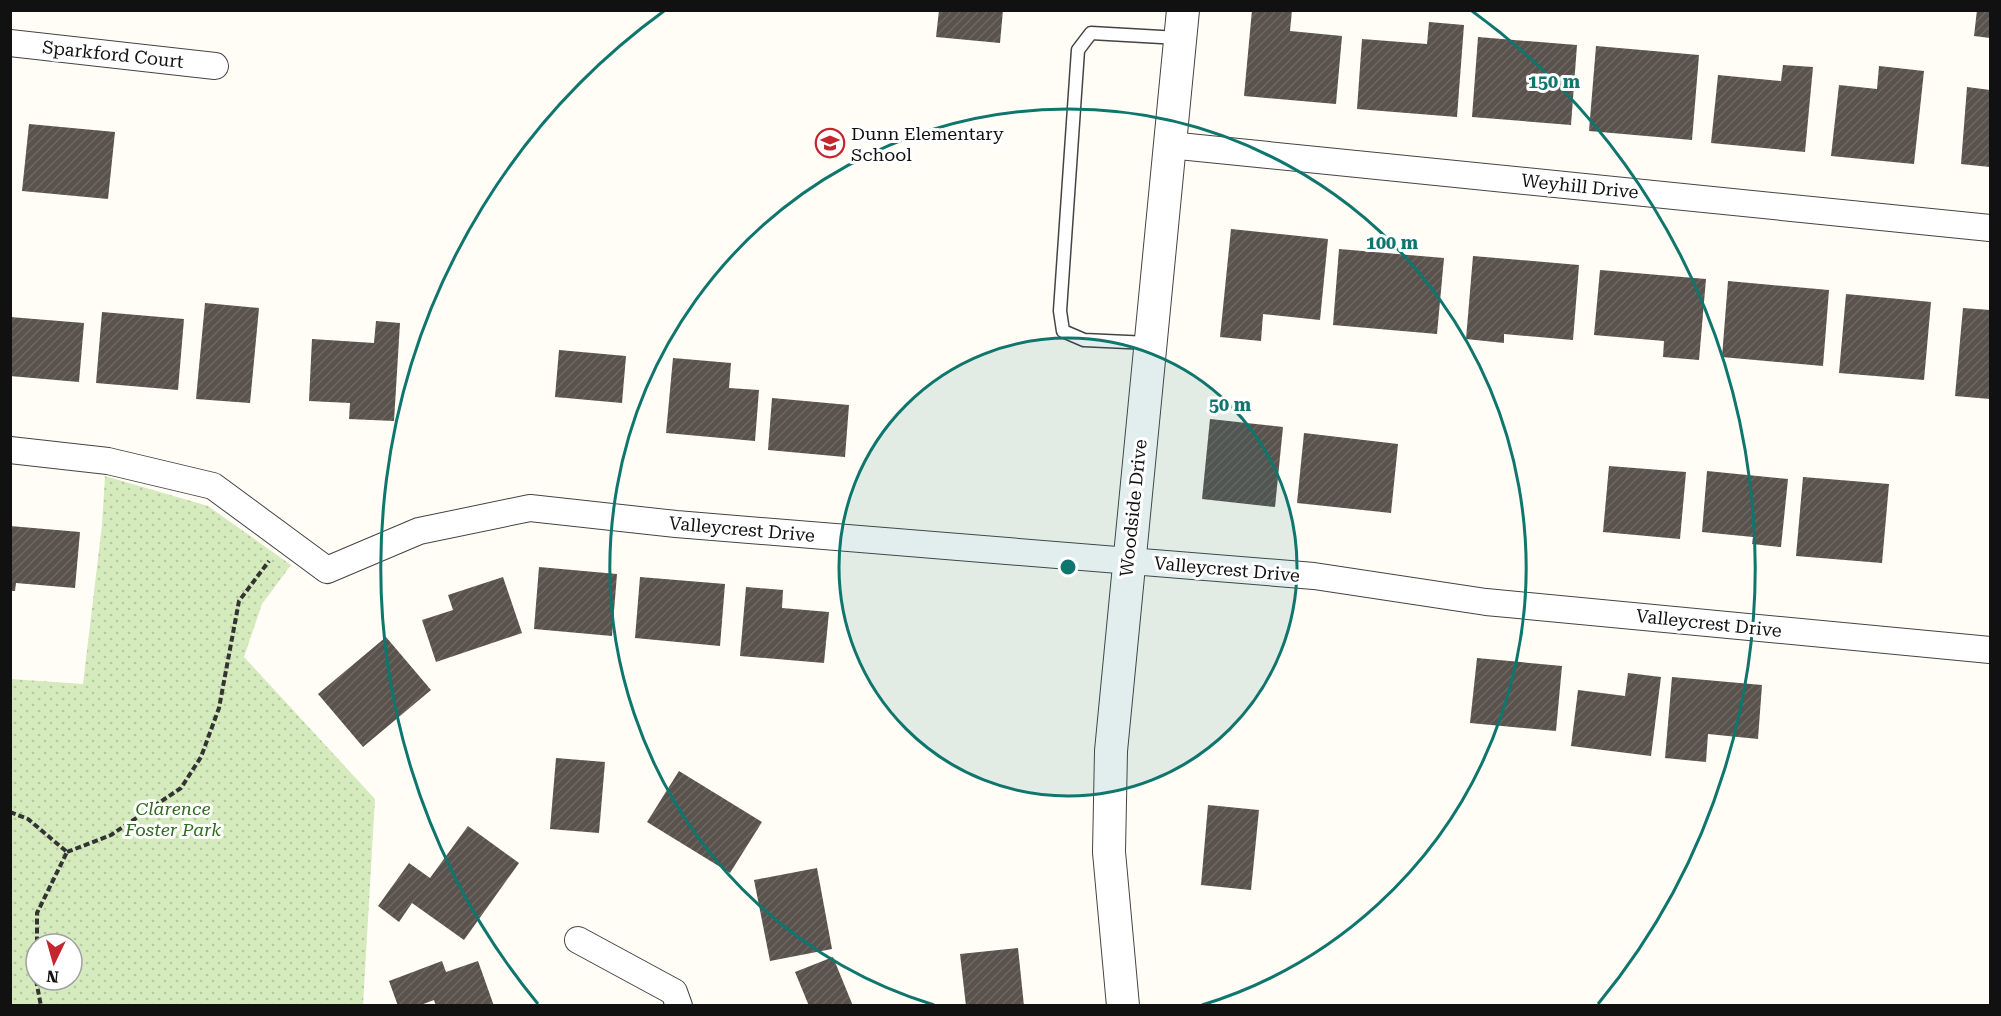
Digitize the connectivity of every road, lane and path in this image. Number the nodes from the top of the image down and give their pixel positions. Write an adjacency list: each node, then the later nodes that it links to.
1 (1181, 25): 4 (street, Woodside Drive); 6 (lane)
2 (10, 43): 3 (street, Sparkford Court)
3 (215, 66)
4 (1169, 145): 5 (street, Weyhill Drive); 6 (street, Woodside Drive)
5 (1990, 228)
6 (1149, 343): 9 (street, Woodside Drive)
7 (10, 450): 9 (street, Valleycrest Drive)
8 (276, 554): 12 (path)
9 (1128, 561): 10 (street, Valleycrest Drive); 16 (street, Woodside Drive)
10 (1990, 650)
11 (10, 812): 12 (path)
12 (67, 852): 13 (path)
13 (37, 932)
14 (578, 940): 15 (street)
15 (679, 1005)
16 (1123, 1005)

